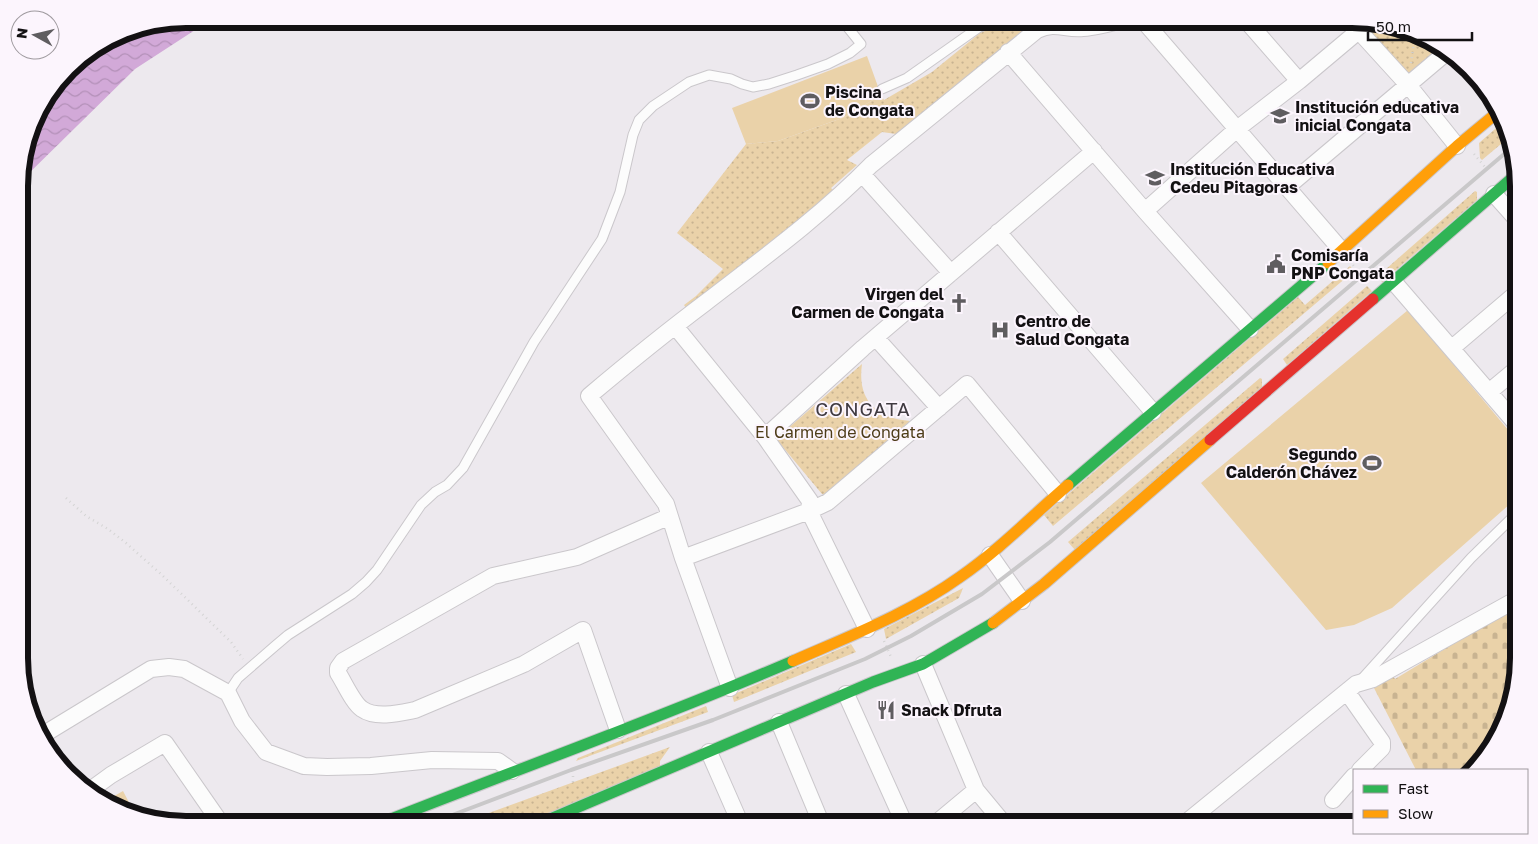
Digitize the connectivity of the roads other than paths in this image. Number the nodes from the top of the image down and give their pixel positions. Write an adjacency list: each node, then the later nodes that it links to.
1 (849, 28): 50 (lane)
2 (978, 28): 12 (lane)
3 (1041, 28): 8 (street)
4 (1150, 28): 14 (street)
5 (1254, 28): 10 (street)
6 (1361, 28): 10 (street)
7 (1364, 29): 11 (street)
8 (1008, 52): 16 (street); 17 (street)
9 (1443, 56): 11 (street)
10 (1299, 81): 14 (street)
11 (1408, 86): 15 (street); 19 (street)
12 (882, 89)
13 (1494, 116): 15 (street)
14 (1237, 129): 19 (street); 21 (street)
15 (1457, 146): 24 (street)
16 (1094, 151): 21 (street); 23 (street)
17 (862, 174): 25 (street); 28 (street)
18 (1510, 179): 20 (street)
19 (1287, 187): 24 (street)
20 (1494, 194): 22 (street); 26 (street)
21 (1145, 211): 29 (street)
22 (1510, 212)
23 (998, 232): 25 (street); 35 (street)
24 (1346, 256): 29 (street)
25 (951, 273): 30 (street)
26 (1393, 281): 31 (street); 44 (street)
27 (1510, 300): 31 (street)
28 (675, 326): 37 (street); 40 (street)
29 (1250, 329): 35 (street)
30 (876, 338): 34 (street); 37 (street)
31 (1452, 348): 33 (street)
32 (1510, 374): 33 (street)
33 (1489, 392): 36 (street)
34 (939, 408): 38 (street); 39 (street)
35 (1153, 412): 38 (street)
36 (1510, 416)
37 (765, 437): 39 (street)
38 (1058, 494): 42 (street)
39 (809, 511): 43 (street); 46 (street)
40 (668, 517): 43 (street); 53 (street)
41 (1510, 520): 49 (lane)
42 (990, 555): 44 (street); 46 (street)
43 (683, 558): 48 (street)
44 (1022, 601): 47 (street)
45 (1510, 603): 49 (street)
46 (867, 629): 48 (street)
47 (922, 664): 51 (street); 60 (street)
48 (730, 688): 53 (street)
49 (1351, 688): 56 (street); 70 (street)
50 (228, 693): 54 (street); 57 (street)
51 (846, 694): 52 (street); 67 (street)
52 (779, 722): 55 (street); 66 (street)
53 (618, 730): 57 (street)
54 (47, 733)
55 (709, 752): 64 (street); 65 (street)
56 (1361, 769)
57 (512, 771): 63 (street)
58 (1353, 777): 61 (street)
59 (94, 787): 62 (street)
60 (976, 790): 68 (street); 69 (street)
61 (1333, 800)
62 (216, 816)
63 (399, 816)
64 (575, 816)
65 (737, 816)
66 (818, 816)
67 (901, 816)
68 (945, 816)
69 (998, 816)
70 (1193, 816)

